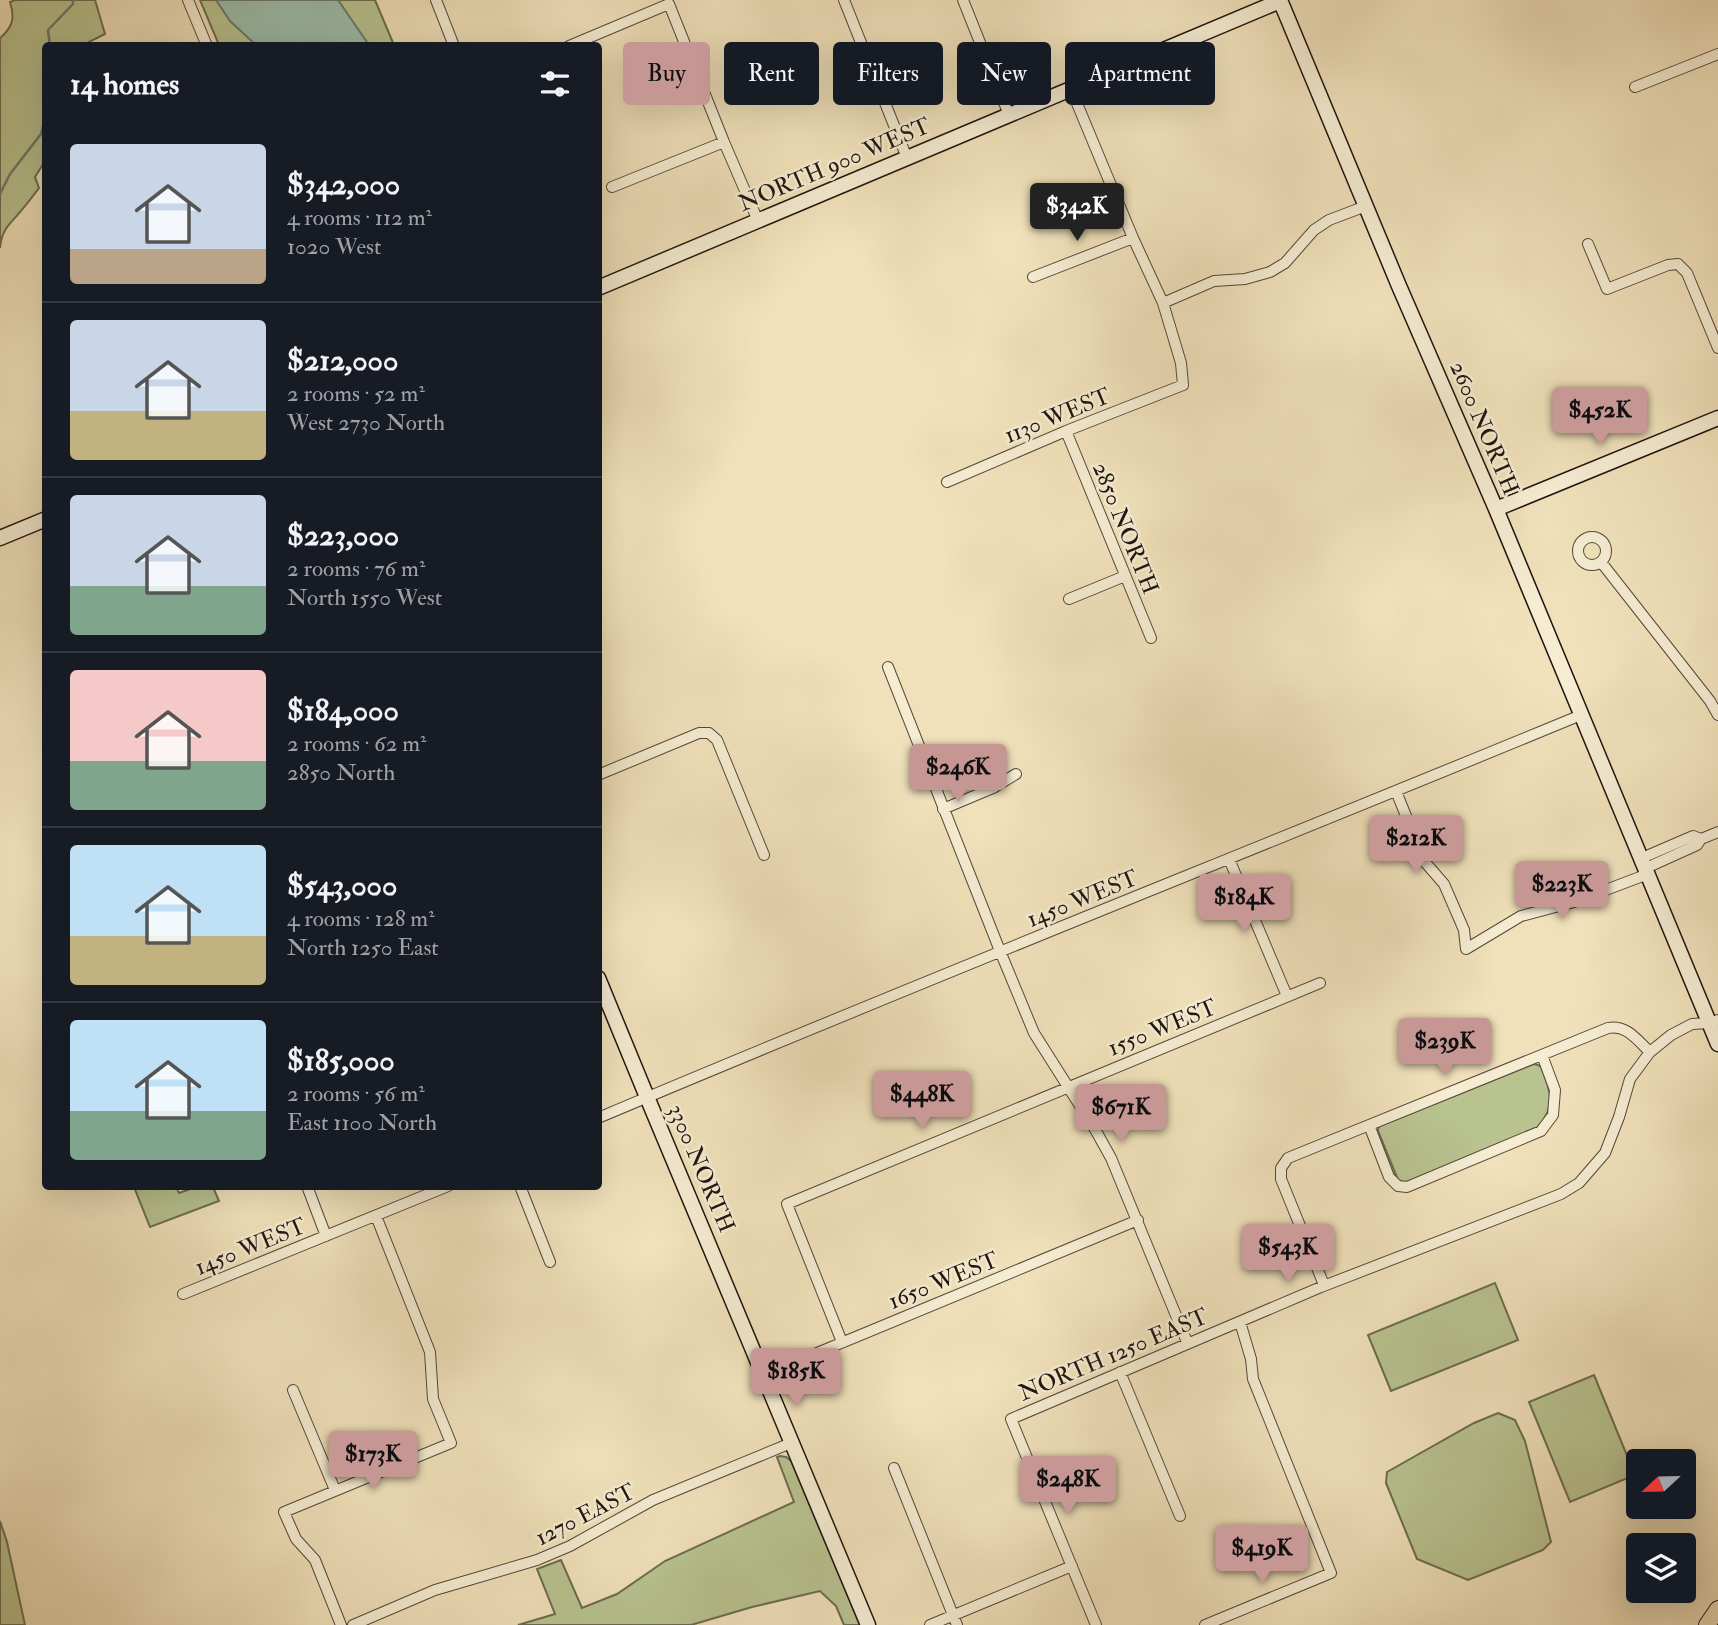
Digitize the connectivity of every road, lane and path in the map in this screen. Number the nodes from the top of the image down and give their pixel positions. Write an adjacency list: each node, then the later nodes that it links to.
1 (188, 0): 6 (street)
2 (436, 0): 7 (street)
3 (844, 0): 16 (street)
4 (963, 0): 14 (street)
5 (1280, 0): 9 (street, NORTH 900 WEST); 18 (street, 2600 NORTH)
6 (205, 42)
7 (452, 42)
8 (579, 42): 15 (street)
9 (1181, 42)
10 (1718, 54): 11 (street)
11 (1635, 87)
12 (1065, 92): 14 (street, NORTH 900 WEST)
13 (1078, 105): 20 (street)
14 (1009, 115): 16 (street, NORTH 900 WEST)
15 (724, 142): 17 (street); 19 (street)
16 (907, 158): 19 (street, NORTH 900 WEST)
17 (612, 187)
18 (1366, 206): 24 (street); 29 (street, 2600 NORTH)
19 (758, 221): 23 (street, NORTH 900 WEST)
20 (1133, 238): 22 (street); 24 (street)
21 (1588, 244): 25 (street)
22 (1033, 277)
23 (602, 286)
24 (1163, 303): 27 (street, 1130 WEST)
25 (1718, 348)
26 (1718, 418): 29 (street)
27 (1066, 431): 28 (street, 1130 WEST); 33 (street, 2850 NORTH)
28 (947, 482)
29 (1496, 509): 37 (street, 2600 NORTH)
30 (42, 521): 31 (street)
31 (0, 538)
32 (1601, 562): 38 (street)
33 (1125, 576): 34 (street); 35 (street, 2850 NORTH)
34 (1069, 599)
35 (1151, 638)
36 (888, 667): 42 (street)
37 (1581, 715): 41 (street, 1450 WEST); 46 (street, 2600 NORTH)
38 (1718, 715)
39 (602, 773): 44 (street)
40 (1016, 774): 42 (street)
41 (1396, 791): 45 (street, 1450 WEST); 46 (street)
42 (943, 808): 47 (street)
43 (1718, 832): 46 (street)
44 (764, 855)
45 (1229, 859): 47 (street, 1450 WEST); 50 (street)
46 (1645, 867): 51 (street, 2600 NORTH)
47 (1000, 951): 55 (street); 56 (street, 1450 WEST)
48 (1320, 983): 50 (street, 1550 WEST)
49 (602, 988): 56 (street, 3300 NORTH)
50 (1287, 996): 55 (street, 1550 WEST)
51 (1714, 1021): 52 (street, 2600 NORTH); 53 (street)
52 (1718, 1044)
53 (1650, 1052): 54 (street); 66 (street, NORTH 1250 EAST)
54 (1542, 1055): 58 (street); 58 (street)
55 (1068, 1086): 63 (street); 69 (street, 1550 WEST)
56 (647, 1097): 57 (street, 1450 WEST); 72 (street, 3300 NORTH)
57 (602, 1116)
58 (1369, 1125): 66 (street)
59 (309, 1190): 64 (street)
60 (438, 1190): 62 (street, 1450 WEST)
61 (522, 1190): 65 (street)
62 (376, 1216): 64 (street, 1450 WEST); 76 (street)
63 (1138, 1220): 69 (street, 1650 WEST); 70 (street)
64 (327, 1236): 67 (street, 1450 WEST)
65 (550, 1262)
66 (1324, 1285): 68 (street, NORTH 1250 EAST)
67 (183, 1294)
68 (1240, 1322): 70 (street, NORTH 1250 EAST); 86 (street)
69 (842, 1342): 72 (street, 1650 WEST)
70 (1187, 1342): 71 (street, NORTH 1250 EAST)
71 (1121, 1372): 77 (street); 78 (street, NORTH 1250 EAST)
72 (766, 1381): 74 (street, 3300 NORTH)
73 (293, 1390): 76 (street)
74 (791, 1443): 82 (street, 1270 EAST); 83 (street, 3300 NORTH)
75 (894, 1468): 80 (street)
76 (335, 1490): 81 (street)
77 (1180, 1516)
78 (1072, 1566): 80 (street); 85 (street)
79 (1718, 1609): 87 (main road)
80 (955, 1620): 84 (street)
81 (341, 1625)
82 (353, 1625)
83 (868, 1625)
84 (930, 1625)
85 (1096, 1625)
86 (1205, 1625)
87 (1707, 1625)

